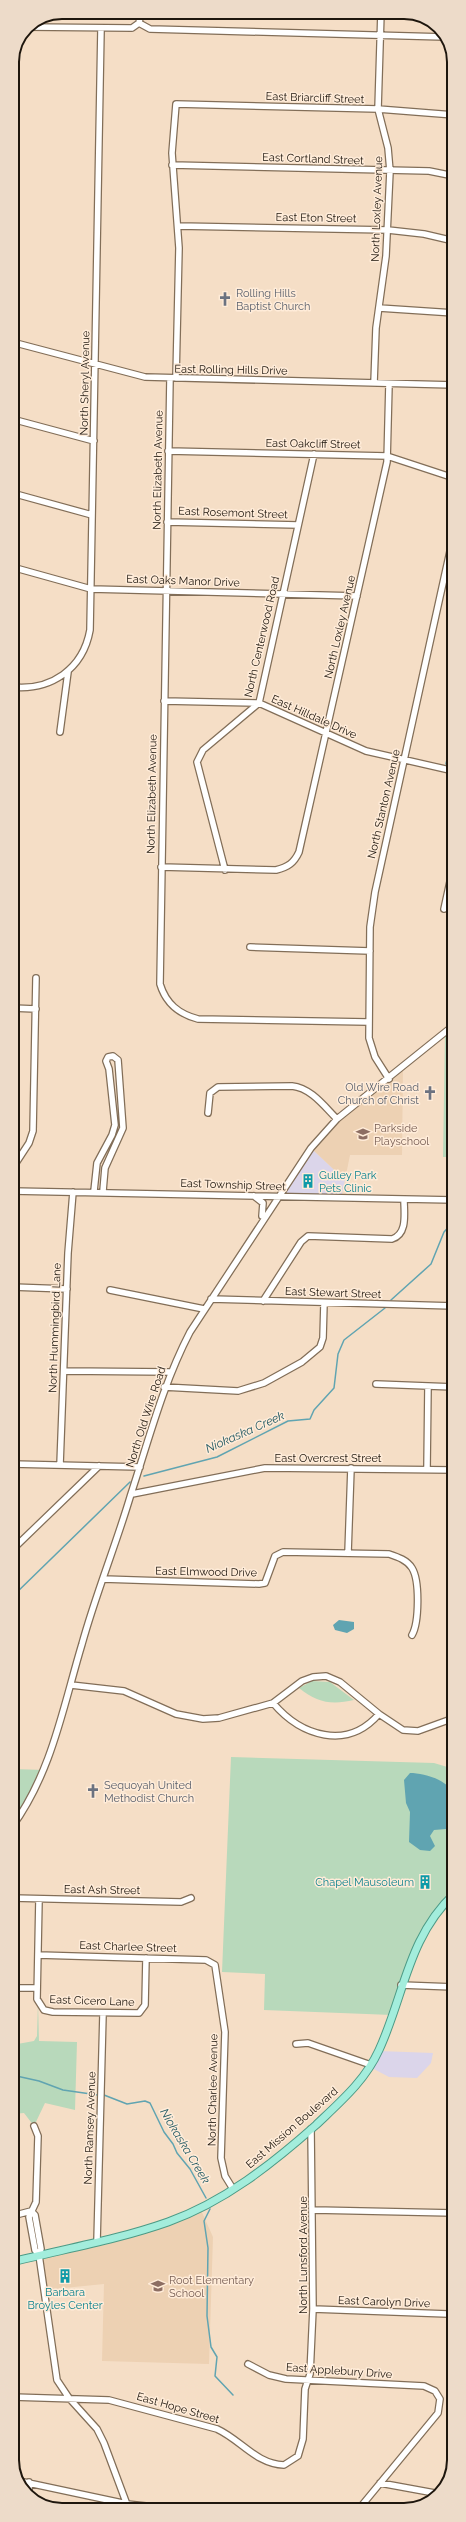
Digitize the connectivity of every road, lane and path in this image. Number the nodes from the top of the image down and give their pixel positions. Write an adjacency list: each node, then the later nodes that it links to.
1 (140, 19): 3 (street)
2 (381, 19): 6 (street, North Loxley Avenue)
3 (139, 23): 5 (street); 6 (street)
4 (37, 27): 5 (street)
5 (101, 29): 20 (street, North Sheryl Avenue)
6 (381, 36): 7 (street); 9 (street, North Loxley Avenue)
7 (439, 37)
8 (176, 104): 9 (street, East Briarcliff Street); 11 (street, North Elizabeth Avenue)
9 (378, 110): 10 (street, East Briarcliff Street); 12 (street, North Loxley Avenue)
10 (447, 115)
11 (172, 165): 12 (street, East Cortland Street); 14 (street, North Elizabeth Avenue)
12 (390, 170): 13 (street, East Cortland Street); 15 (street, North Loxley Avenue)
13 (447, 175)
14 (178, 226): 15 (street, East Eton Street); 21 (street, North Elizabeth Avenue)
15 (388, 230): 16 (street, East Eton Street); 17 (street, North Loxley Avenue)
16 (447, 239)
17 (379, 308): 18 (street); 22 (street, North Loxley Avenue)
18 (447, 313)
19 (19, 344): 20 (street, East Rolling Hills Drive)
20 (95, 365): 21 (street, East Rolling Hills Drive); 26 (street, North Sheryl Avenue)
21 (173, 378): 22 (street, East Rolling Hills Drive); 27 (street, North Elizabeth Avenue)
22 (374, 383): 23 (street, East Rolling Hills Drive)
23 (389, 384): 24 (street, East Rolling Hills Drive); 29 (street, North Loxley Avenue)
24 (447, 385)
25 (19, 421): 26 (street)
26 (94, 441): 32 (street, North Sheryl Avenue)
27 (168, 451): 28 (street, East Oakcliff Street); 33 (street, North Elizabeth Avenue)
28 (314, 454): 29 (street, East Oakcliff Street); 34 (street, North Centerwood Road)
29 (387, 456): 30 (street, East Oakcliff Street); 40 (street, North Loxley Avenue)
30 (447, 476)
31 (19, 495): 32 (street)
32 (92, 515): 37 (street, North Sheryl Avenue)
33 (167, 522): 34 (street, East Rosemont Street); 38 (street, North Elizabeth Avenue)
34 (298, 525): 39 (street, North Centerwood Road)
35 (447, 565): 47 (street, North Stanton Avenue)
36 (19, 568): 37 (street, East Oaks Manor Drive)
37 (91, 589): 38 (street, East Oaks Manor Drive); 41 (street, North Sheryl Avenue)
38 (166, 591): 39 (street, East Oaks Manor Drive); 43 (street, North Elizabeth Avenue)
39 (284, 594): 40 (street, East Oaks Manor Drive); 44 (street, North Centerwood Road)
40 (357, 596): 46 (street, North Loxley Avenue)
41 (68, 672): 42 (street, North Sheryl Avenue); 45 (street)
42 (19, 687)
43 (164, 701): 44 (street, East Hilldale Drive); 49 (street, North Elizabeth Avenue)
44 (259, 703): 46 (street, East Hilldale Drive); 50 (street, North Centerwood Road)
45 (60, 732)
46 (326, 733): 47 (street, East Hilldale Drive); 50 (street, North Loxley Avenue)
47 (404, 760): 48 (street, East Hilldale Drive); 54 (street, North Stanton Avenue)
48 (447, 769)
49 (161, 867): 50 (street); 58 (street, North Elizabeth Avenue)
50 (225, 870)
51 (447, 896): 52 (street)
52 (444, 909)
53 (250, 947): 54 (street)
54 (370, 950): 58 (street, North Stanton Avenue)
55 (36, 978): 57 (street)
56 (19, 1008): 57 (street)
57 (36, 1009): 63 (street)
58 (368, 1022): 60 (street, North Stanton Avenue)
59 (447, 1031): 60 (street, North Old Wire Road)
60 (389, 1079): 62 (street, North Old Wire Road)
61 (208, 1113): 62 (street)
62 (337, 1119): 69 (street, North Old Wire Road)
63 (19, 1158)
64 (19, 1191): 66 (street, East Township Street)
65 (94, 1191): 66 (street, East Township Street); 67 (street, East Township Street); 67 (street)
66 (73, 1192): 74 (street, North Hummingbird Lane)
67 (103, 1192): 68 (street, East Township Street)
68 (250, 1195): 69 (street, East Township Street); 72 (street)
69 (278, 1196): 70 (street, East Township Street); 72 (street, North Old Wire Road)
70 (404, 1199): 71 (street, East Township Street); 77 (street)
71 (447, 1200)
72 (260, 1222): 76 (street, North Old Wire Road)
73 (19, 1287): 74 (street)
74 (67, 1289): 81 (street, North Hummingbird Lane)
75 (110, 1290): 80 (street)
76 (211, 1299): 77 (street, East Stewart Street); 80 (street, North Old Wire Road)
77 (263, 1301): 78 (street, East Stewart Street)
78 (324, 1303): 79 (street, East Stewart Street); 86 (street)
79 (447, 1306)
80 (204, 1309): 82 (street, North Old Wire Road)
81 (64, 1371): 82 (street); 88 (street, North Hummingbird Lane)
82 (170, 1372): 86 (street, North Old Wire Road)
83 (376, 1384): 84 (street)
84 (428, 1386): 85 (street); 92 (street)
85 (447, 1386)
86 (164, 1387): 90 (street, North Old Wire Road)
87 (19, 1464): 88 (street)
88 (60, 1465): 89 (street)
89 (99, 1466): 90 (street); 95 (street)
90 (140, 1467): 94 (street, North Old Wire Road)
91 (351, 1468): 92 (street, East Overcrest Street); 94 (street, East Overcrest Street); 96 (street)
92 (427, 1469): 93 (street, East Overcrest Street)
93 (447, 1470)
94 (132, 1494): 97 (street, North Old Wire Road)
95 (19, 1543)
96 (348, 1553): 97 (street, East Elmwood Drive); 98 (street)
97 (103, 1579): 99 (street, North Old Wire Road)
98 (412, 1635)
99 (71, 1685): 100 (street); 103 (street, North Old Wire Road)
100 (272, 1703): 101 (street); 101 (street)
101 (379, 1714): 102 (street)
102 (447, 1721)
103 (19, 1817)
104 (19, 1898): 106 (street, East Ash Street)
105 (191, 1898): 106 (street, East Ash Street)
106 (39, 1899): 108 (street)
107 (447, 1901): 111 (main road, East Mission Boulevard)
108 (38, 1955): 109 (street, East Charlee Street); 114 (street)
109 (146, 1958): 110 (street, East Charlee Street); 115 (street, East Cicero Lane)
110 (215, 1965): 120 (street, North Charlee Avenue)
111 (401, 1985): 112 (street); 117 (main road, East Mission Boulevard)
112 (447, 1987)
113 (19, 1988): 114 (street)
114 (37, 1988): 115 (street, East Cicero Lane)
115 (103, 2014): 125 (street, North Ramsey Avenue)
116 (296, 2044): 117 (street)
117 (371, 2065): 119 (main road, East Mission Boulevard)
118 (34, 2126): 122 (street)
119 (311, 2129): 120 (main road, East Mission Boulevard); 121 (street, North Lunsford Avenue)
120 (233, 2189): 125 (main road, East Mission Boulevard)
121 (314, 2210): 124 (street); 128 (street, North Lunsford Avenue)
122 (31, 2211): 123 (street); 126 (street)
123 (19, 2214)
124 (447, 2214)
125 (97, 2242): 126 (main road, East Mission Boulevard)
126 (39, 2255): 127 (main road, East Mission Boulevard); 133 (street)
127 (19, 2260)
128 (313, 2309): 129 (street, East Carolyn Drive); 131 (street, North Lunsford Avenue)
129 (447, 2314)
130 (248, 2364): 131 (street, East Applebury Drive)
131 (307, 2381): 133 (street, East Hope Street); 136 (street, East Applebury Drive)
132 (19, 2397): 133 (street, East Hope Street)
133 (69, 2398): 140 (street)
134 (25, 2482): 135 (street)
135 (29, 2482): 137 (street); 139 (street)
136 (380, 2483): 138 (street); 141 (street)
137 (29, 2487)
138 (431, 2492)
139 (112, 2503)
140 (126, 2503)
141 (364, 2503)

